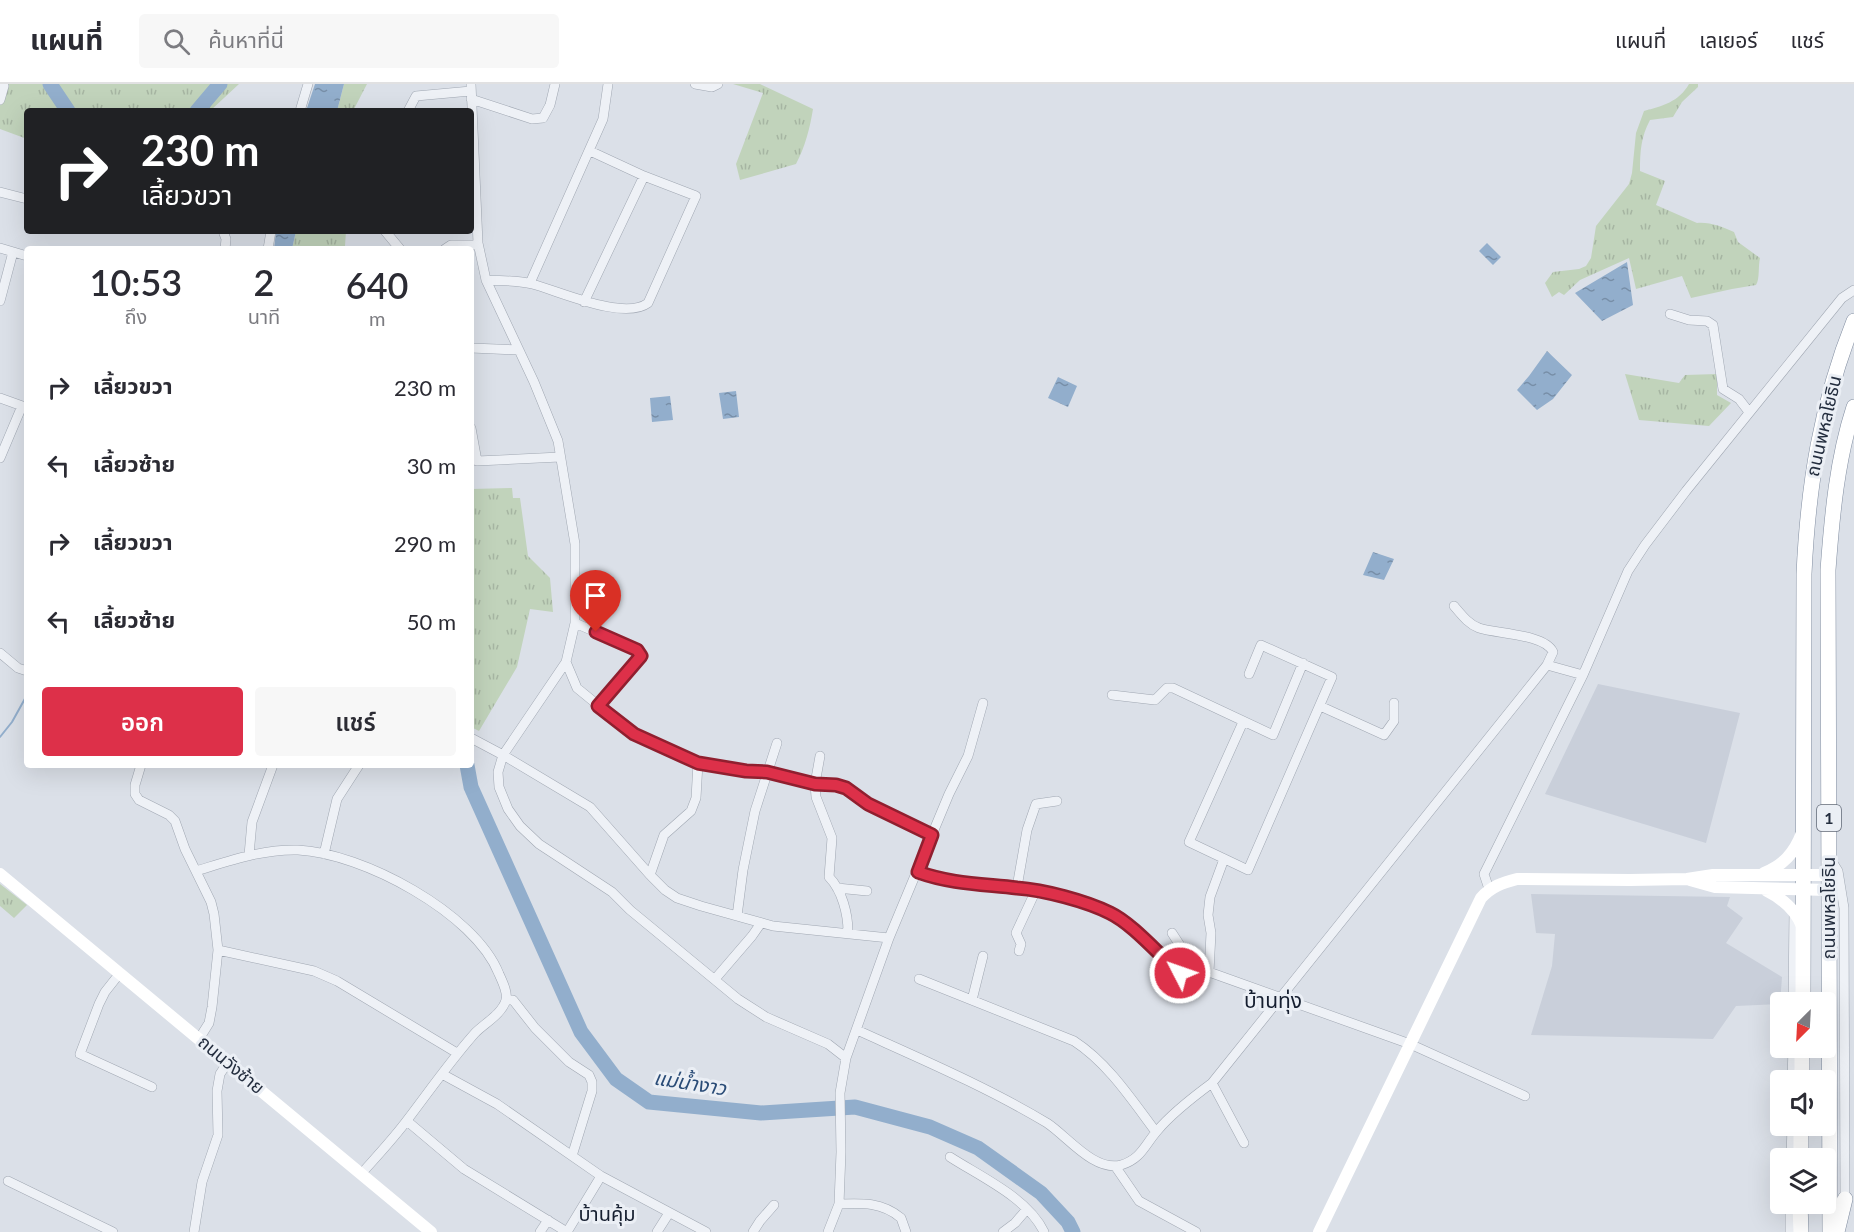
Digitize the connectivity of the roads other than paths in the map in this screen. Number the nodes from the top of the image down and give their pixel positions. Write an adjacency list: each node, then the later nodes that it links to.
1 (308, 84): 9 (street)
2 (555, 84): 7 (street)
3 (608, 84): 12 (street)
4 (695, 84): 5 (street)
5 (718, 84)
6 (4, 86): 8 (street)
7 (471, 91): 10 (street); 11 (street)
8 (0, 100)
9 (301, 108)
10 (410, 108)
11 (471, 108)
12 (590, 151): 13 (street); 25 (street)
13 (644, 176): 28 (street); 28 (street)
14 (0, 192): 16 (street)
15 (474, 194): 18 (street)
16 (24, 198)
17 (388, 234): 19 (street)
18 (478, 245): 20 (street); 24 (street)
19 (398, 246)
20 (450, 246)
21 (0, 248): 22 (street)
22 (13, 252): 23 (street); 27 (street)
23 (24, 255)
24 (486, 280): 25 (street); 32 (street)
25 (530, 283): 28 (street)
26 (1854, 290): 36 (street)
27 (0, 301)
28 (584, 302)
29 (1670, 314): 36 (street)
30 (1854, 321): 66 (highway, ถนนพหลโยธิน / 1)
31 (474, 348): 32 (street)
32 (519, 350): 37 (street)
33 (0, 398): 34 (street)
34 (24, 407): 38 (street)
35 (1854, 407): 70 (highway, ถนนพหลโยธิน / 1)
36 (1749, 412): 48 (street)
37 (560, 456): 39 (street); 41 (street)
38 (0, 458)
39 (474, 462)
40 (1454, 606): 45 (street)
41 (575, 623): 43 (street); 52 (street)
42 (0, 653): 46 (street)
43 (566, 662): 52 (street); 57 (street)
44 (1303, 663): 47 (street); 53 (street); 54 (street)
45 (1547, 665): 48 (street); 103 (street)
46 (24, 670)
47 (1249, 674)
48 (1583, 675): 83 (street)
49 (1112, 695): 54 (street)
50 (983, 703): 67 (street)
51 (1394, 703): 53 (street)
52 (598, 706): 59 (street)
53 (1320, 706): 71 (street)
54 (1243, 722): 71 (street)
55 (474, 740): 57 (street)
56 (777, 743): 63 (street)
57 (503, 755): 75 (street); 99 (street)
58 (820, 756): 64 (street)
59 (698, 763): 63 (street); 75 (street)
60 (140, 768): 72 (street)
61 (272, 768): 69 (street)
62 (357, 768): 68 (street)
63 (767, 772): 64 (street); 88 (street)
64 (815, 784): 67 (street); 81 (street)
65 (1057, 801): 80 (street)
66 (1804, 826): 76 (main road); 78 (highway, ถนนพหลโยธิน / 1)
67 (932, 835): 73 (street)
68 (324, 854): 69 (street); 104 (street)
69 (249, 855): 72 (street)
70 (1829, 856): 79 (highway, ถนนพหลโยธิน / 1); 86 (street)
71 (1224, 859): 97 (street)
72 (196, 871): 94 (street)
73 (918, 872): 80 (street); 93 (street)
74 (0, 874): 98 (main road, ถนนวังซ้าย)
75 (650, 875): 88 (street)
76 (1760, 875): 77 (main road); 78 (main road)
77 (1687, 879): 82 (main road); 83 (main road)
78 (1804, 883): 79 (main road); 82 (main road); 90 (highway, ถนนพหลโยธิน / 1)
79 (1829, 883): 149 (highway, ถนนพหลโยธิน / 1)
80 (1017, 887): 84 (street)
81 (837, 888): 85 (street); 91 (street)
82 (1761, 888): 87 (main road)
83 (1489, 889): 108 (main road)
84 (1036, 890): 95 (street); 97 (street)
85 (867, 891)
86 (1849, 909): 125 (street)
87 (1794, 911): 90 (main road); 101 (street)
88 (737, 916): 89 (street)
89 (761, 923): 91 (street); 99 (street)
90 (1804, 930): 102 (highway, ถนนพหลโยธิน / 1)
91 (848, 932): 93 (street)
92 (1172, 933): 97 (street)
93 (889, 938): 106 (street)
94 (218, 950): 107 (street); 109 (street)
95 (1019, 951)
96 (983, 956): 105 (street)
97 (1209, 969): 103 (street)
98 (120, 973): 107 (main road, ถนนวังซ้าย); 114 (street)
99 (715, 978): 110 (street)
100 (919, 979): 105 (street)
101 (1793, 992)
102 (1803, 992)
103 (1279, 999): 108 (street); 113 (street)
104 (506, 1000): 109 (street); 119 (street)
105 (972, 1000): 117 (street)
106 (857, 1030): 110 (street); 121 (street)
107 (199, 1039): 111 (main road, ถนนวังซ้าย)
108 (1410, 1044): 115 (street); 146 (main road)
109 (457, 1053): 112 (street)
110 (846, 1058): 126 (street)
111 (228, 1062): 122 (main road, ถนนวังซ้าย); 134 (street)
112 (442, 1074): 116 (street); 119 (street)
113 (1212, 1083): 117 (street); 118 (street)
114 (152, 1087)
115 (1526, 1096)
116 (407, 1121): 122 (street); 132 (street)
117 (1156, 1132): 121 (street)
118 (1244, 1143)
119 (572, 1156): 123 (street)
120 (950, 1157): 128 (street)
121 (1115, 1166): 145 (street)
122 (361, 1174): 135 (main road, ถนนวังซ้าย)
123 (602, 1176): 129 (street); 137 (street)
124 (8, 1180): 133 (street)
125 (1845, 1199): 150 (highway); 151 (street)
126 (838, 1204): 141 (street); 142 (street)
127 (774, 1205): 140 (street)
128 (1027, 1209): 143 (street); 144 (street)
129 (669, 1213): 138 (street); 139 (street)
130 (1790, 1214): 147 (street)
131 (1800, 1214): 148 (highway)
132 (548, 1220): 136 (street); 137 (street)
133 (113, 1232)
134 (194, 1232)
135 (431, 1232)
136 (540, 1232)
137 (567, 1232)
138 (657, 1232)
139 (706, 1232)
140 (753, 1232)
141 (828, 1232)
142 (906, 1232)
143 (1003, 1232)
144 (1044, 1232)
145 (1196, 1232)
146 (1319, 1232)
147 (1790, 1232)
148 (1801, 1232)
149 (1830, 1232)
150 (1837, 1232)
151 (1844, 1232)

